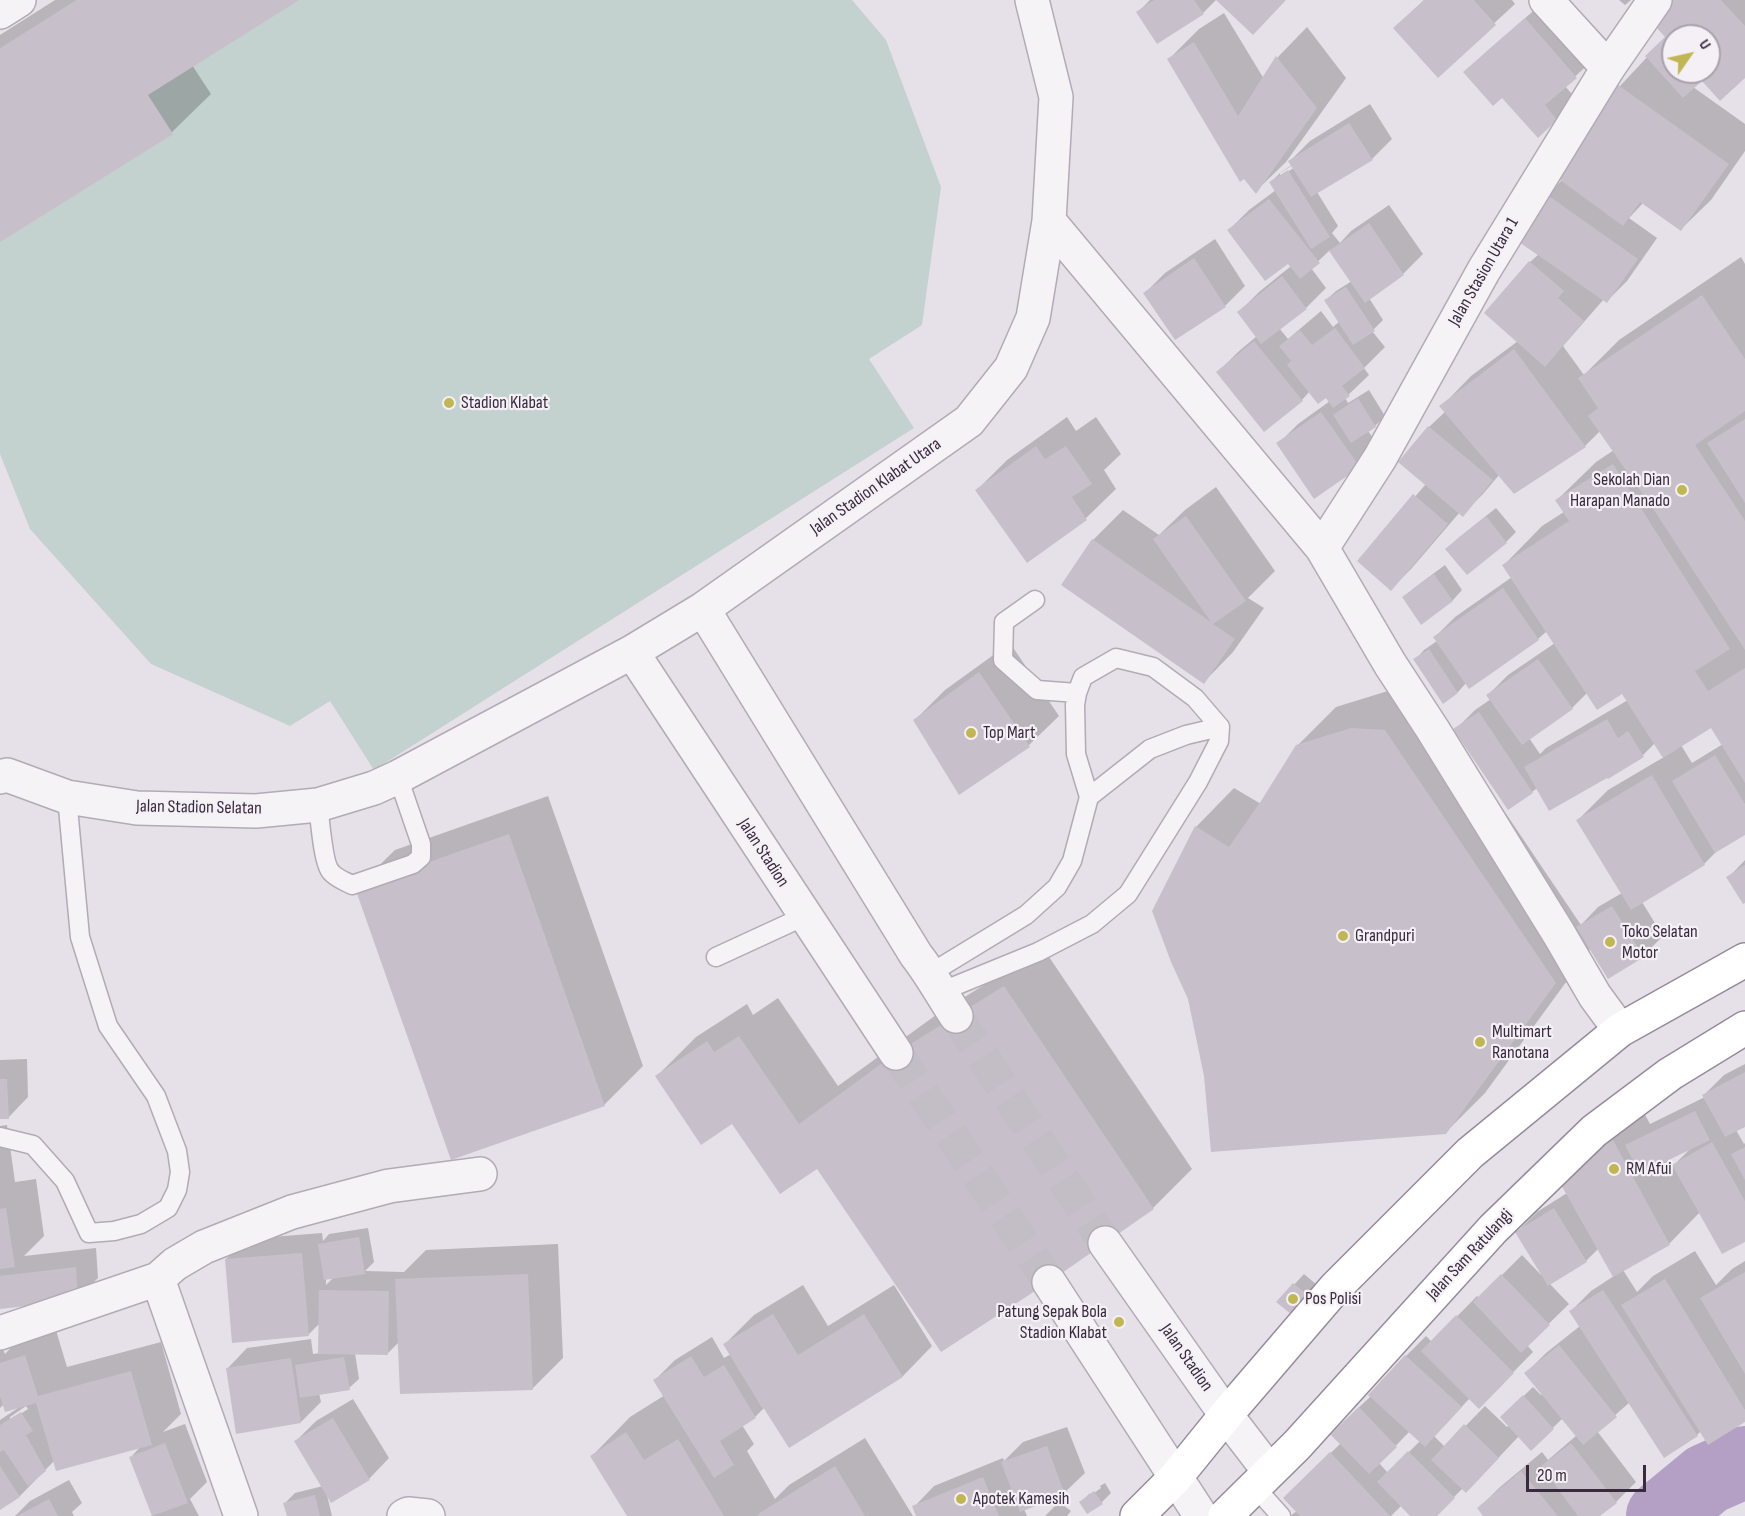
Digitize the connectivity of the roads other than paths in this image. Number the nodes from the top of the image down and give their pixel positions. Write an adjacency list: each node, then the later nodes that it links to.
1 (19, 0): 5 (street)
2 (1032, 0): 7 (street, Jalan Stadion Klabat Utara)
3 (1546, 0): 6 (street)
4 (1654, 0): 6 (street, Jalan Stasion Utara 1)
5 (0, 12)
6 (1608, 68): 8 (street, Jalan Stasion Utara 1)
7 (1050, 221): 8 (street); 10 (street, Jalan Stadion Klabat Utara)
8 (1322, 548): 24 (street)
9 (1035, 600): 12 (lane)
10 (703, 609): 11 (street, Jalan Stadion Klabat Utara); 22 (street)
11 (632, 652): 15 (street, Jalan Stadion Klabat Utara); 19 (street, Jalan Stadion)
12 (1077, 693): 13 (lane); 16 (lane)
13 (1220, 727): 16 (lane); 22 (lane)
14 (2, 774): 17 (street, Jalan Stadion Selatan)
15 (398, 777): 18 (street, Jalan Stadion Selatan); 18 (lane)
16 (1089, 797): 22 (lane)
17 (67, 798): 18 (street, Jalan Stadion Selatan); 26 (lane)
18 (318, 805)
19 (805, 916): 20 (lane); 25 (street, Jalan Stadion)
20 (716, 957)
21 (1745, 960): 24 (highway)
22 (942, 994)
23 (1745, 1028): 34 (highway, Jalan Sam Ratulangi)
24 (1620, 1030): 32 (highway)
25 (896, 1053)
26 (0, 1137)
27 (480, 1174): 29 (street)
28 (1105, 1243): 32 (street, Jalan Stadion)
29 (158, 1279): 31 (street); 35 (street)
30 (1049, 1282): 33 (street)
31 (0, 1333)
32 (1226, 1414): 33 (highway); 34 (street, Jalan Stadion)
33 (1175, 1478): 38 (highway); 39 (street)
34 (1262, 1478): 40 (highway, Jalan Sam Ratulangi); 41 (lane)
35 (242, 1516)
36 (404, 1516): 37 (street)
37 (428, 1516)
38 (1137, 1516)
39 (1201, 1516)
40 (1225, 1516)
41 (1281, 1516)

